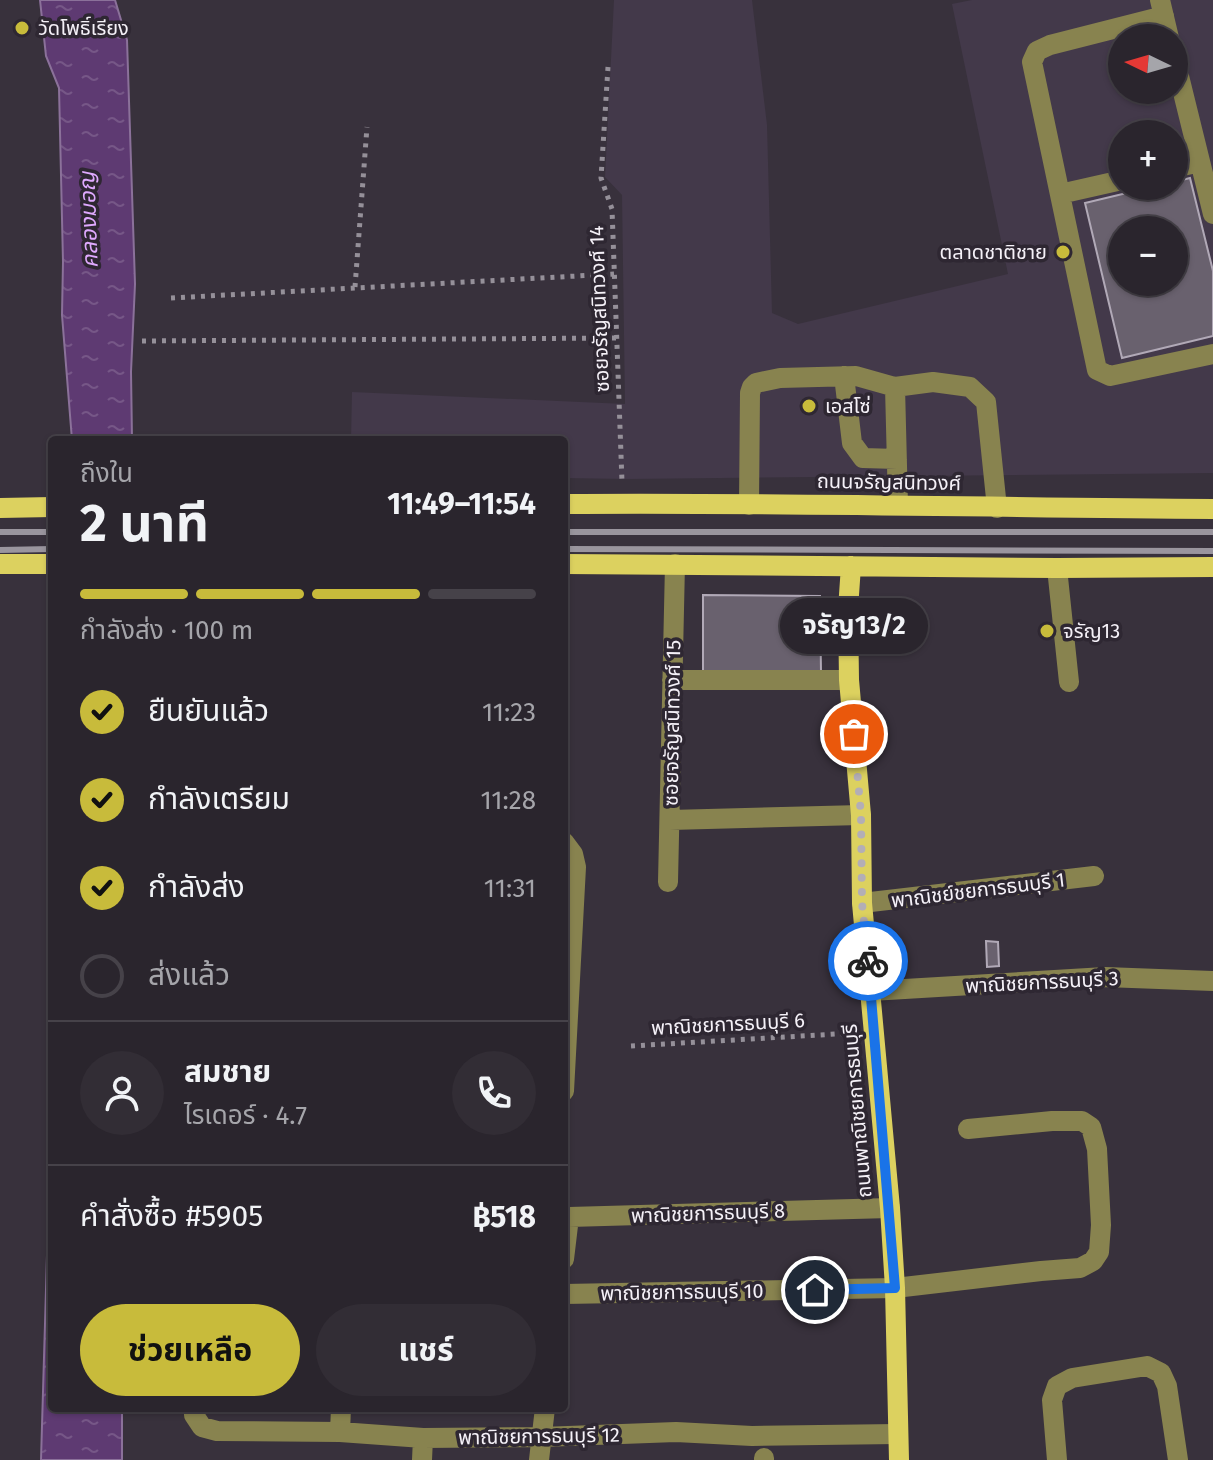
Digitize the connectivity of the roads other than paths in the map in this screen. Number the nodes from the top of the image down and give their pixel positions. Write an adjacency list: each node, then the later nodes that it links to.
1 (1162, 8): 6 (street)
2 (1186, 104): 3 (street)
3 (1200, 162): 4 (street); 7 (street)
4 (1188, 165)
5 (1108, 183): 6 (street)
6 (1060, 194): 8 (street)
7 (1213, 214)
8 (1213, 354)
9 (844, 376): 10 (street); 11 (street); 13 (street)
10 (895, 387): 11 (street); 17 (street)
11 (897, 459): 14 (street)
12 (568, 504): 13 (main road, ถนนจรัญสนิทวงศ์)
13 (749, 505): 14 (main road, ถนนจรัญสนิทวงศ์)
14 (898, 505): 17 (main road, ถนนจรัญสนิทวงศ์)
15 (48, 507): 16 (main road)
16 (0, 508)
17 (997, 508): 18 (main road, ถนนจรัญสนิทวงศ์)
18 (1213, 509)
19 (0, 564): 20 (main road)
20 (48, 564)
21 (568, 564): 22 (main road)
22 (675, 564): 23 (main road); 26 (street, ซอยจรัญสนิทวงศ์ 15)
23 (851, 566): 25 (main road); 27 (main road, ถนนพาณิชยการธนบุรี)
24 (1213, 567): 25 (main road)
25 (1057, 568): 28 (street)
26 (672, 680): 27 (street); 30 (street, ซอยจรัญสนิทวงศ์ 15)
27 (849, 680): 29 (main road, ถนนพาณิชยการธนบุรี)
28 (1069, 682)
29 (861, 815): 30 (street); 34 (main road, ถนนพาณิชยการธนบุรี)
30 (670, 820): 33 (street, ซอยจรัญสนิทวงศ์ 15)
31 (568, 847): 37 (street)
32 (1094, 876): 34 (street, พาณิชย์ชยการธนบุรี 1)
33 (668, 882)
34 (862, 903): 36 (main road, ถนนพาณิชยการธนบุรี)
35 (1213, 981): 36 (street, พาณิชยการธนบุรี 3)
36 (871, 991): 39 (main road, ถนนพาณิชยการธนบุรี)
37 (568, 1016)
38 (968, 1129): 41 (street, พาณิชยการธนบุรี 10)
39 (890, 1208): 40 (street, พาณิชยการธนบุรี 8); 41 (main road, ถนนพาณิชยการธนบุรี)
40 (568, 1225)
41 (895, 1288): 42 (street, พาณิชยการธนบุรี 10); 47 (main road, ถนนพาณิชยการธนบุรี)
42 (568, 1294)
43 (194, 1412): 46 (street, พาณิชยการธนบุรี 12)
44 (341, 1412): 46 (street)
45 (544, 1412): 48 (street)
46 (340, 1432): 49 (street, พาณิชยการธนบุรี 12)
47 (897, 1434): 48 (street, พาณิชยการธนบุรี 12); 52 (main road, ถนนพาณิชยการธนบุรี)
48 (541, 1437): 49 (street, พาณิชยการธนบุรี 12); 51 (street)
49 (423, 1438): 50 (street)
50 (422, 1460)
51 (539, 1460)
52 (899, 1460)
53 (1057, 1460): 54 (street)
54 (1178, 1460)

